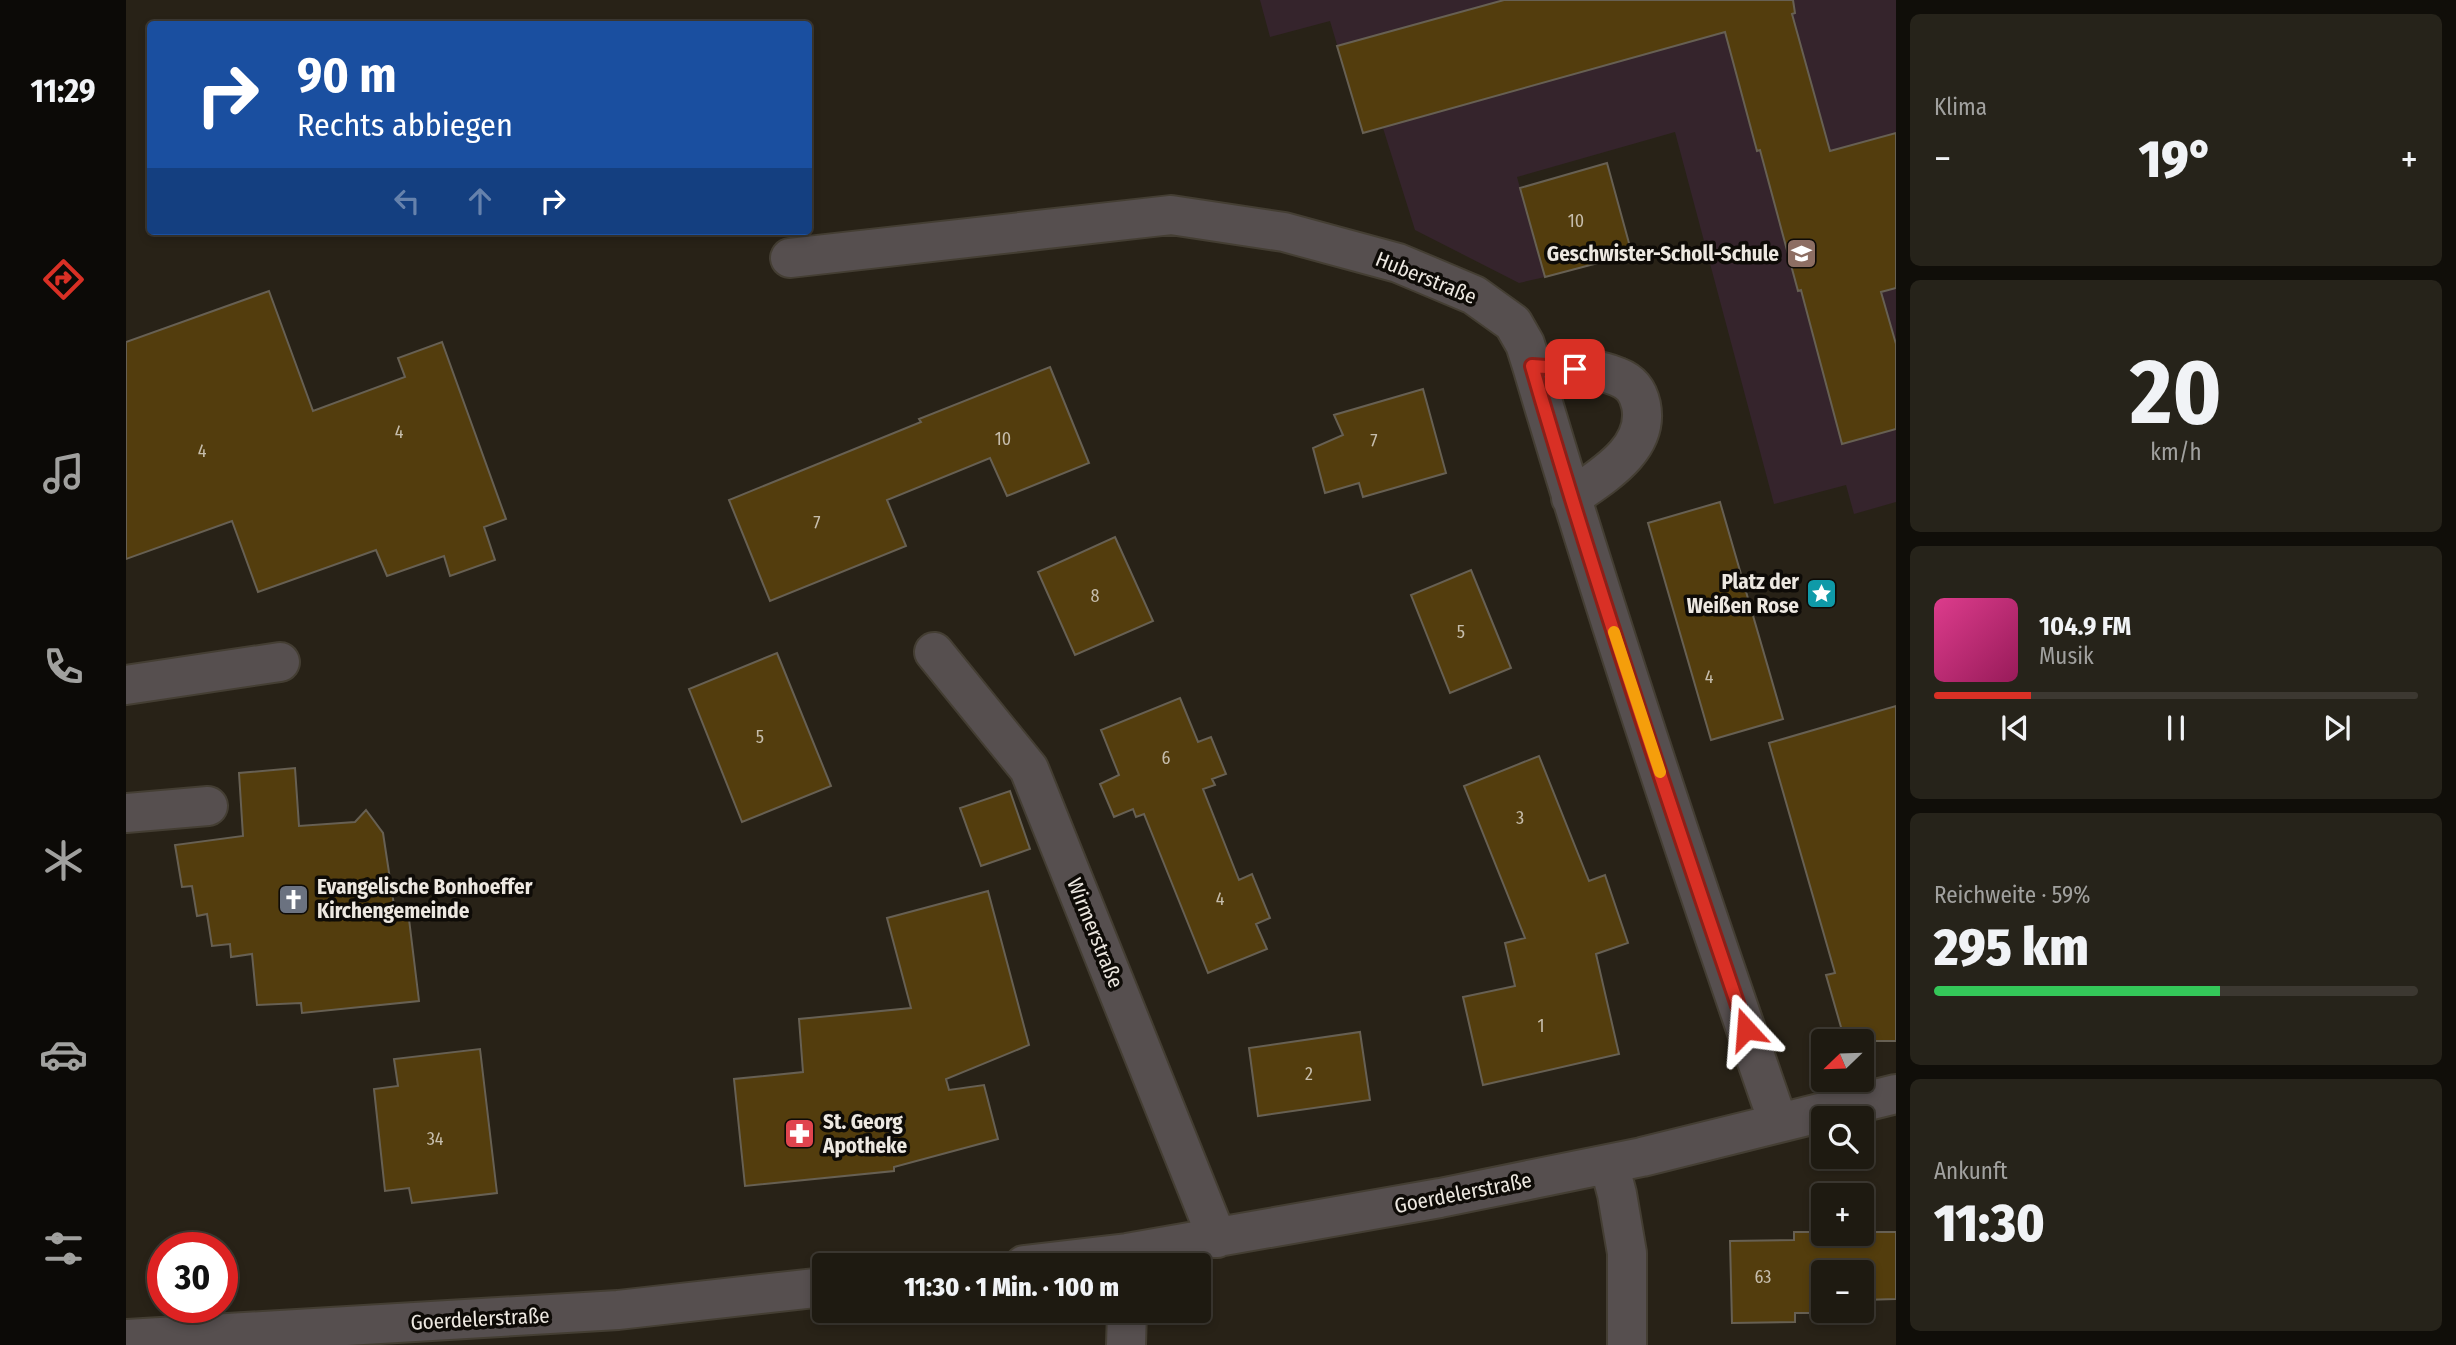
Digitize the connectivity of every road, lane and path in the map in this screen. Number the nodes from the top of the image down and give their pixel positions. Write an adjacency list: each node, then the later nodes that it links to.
1 (790, 258): 2 (street, Huberstraße)
2 (1532, 366): 3 (street, Huberstraße); 3 (street)
3 (1571, 498): 10 (street, Huberstraße)
4 (934, 652): 12 (street, Wirmerstraße)
5 (280, 662): 6 (street)
6 (126, 685)
7 (208, 806): 8 (street)
8 (126, 813)
9 (1896, 1094): 10 (street, Goerdelerstraße)
10 (1779, 1122): 11 (street, Goerdelerstraße)
11 (1609, 1164): 12 (street, Goerdelerstraße); 18 (street)
12 (1217, 1238): 13 (street, Goerdelerstraße)
13 (1153, 1253)
14 (812, 1288): 16 (street, Goerdelerstraße)
15 (1127, 1323): 17 (street)
16 (131, 1341)
17 (1126, 1345)
18 (1628, 1345)

